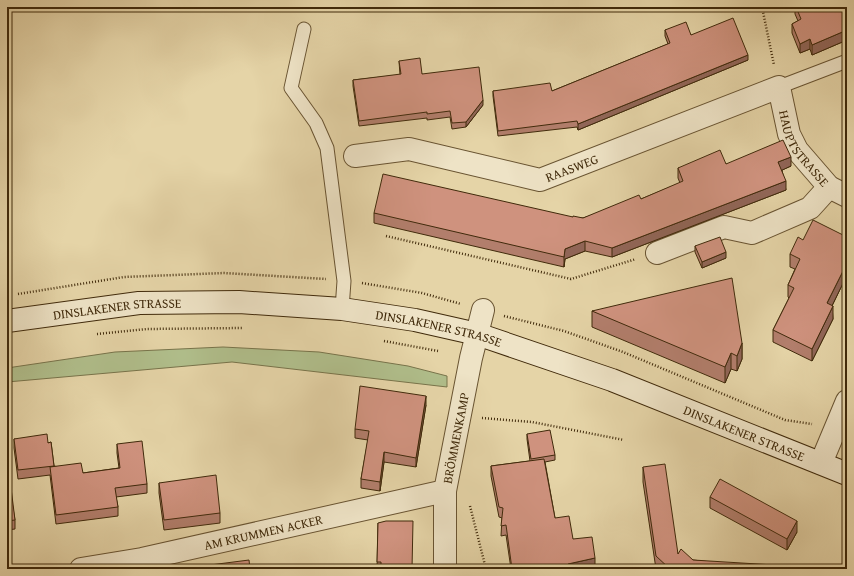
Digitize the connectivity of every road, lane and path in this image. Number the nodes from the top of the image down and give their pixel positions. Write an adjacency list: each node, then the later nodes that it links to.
1 (762, 7): 4 (path)
2 (304, 29): 9 (lane)
3 (847, 60): 4 (lane)
4 (779, 87): 5 (street, RAASWEG); 6 (street, HAUPTSTRASSE)
5 (355, 156)
6 (838, 192): 8 (street)
7 (386, 236): 8 (path)
8 (657, 252)
9 (342, 309): 11 (street, DINSLAKENER STRASSE); 13 (street, DINSLAKENER STRASSE)
10 (483, 310): 13 (street, BRÖMMENKAMP)
11 (7, 321)
12 (247, 328): 14 (path)
13 (477, 334): 16 (street, BRÖMMENKAMP); 20 (street, DINSLAKENER STRASSE)
14 (93, 335)
15 (382, 341): 16 (path)
16 (471, 358): 18 (street, BRÖMMENKAMP)
17 (847, 401): 20 (street)
18 (460, 416): 19 (path); 22 (street, BRÖMMENKAMP)
19 (624, 440)
20 (822, 463): 21 (street, DINSLAKENER STRASSE)
21 (847, 474)
22 (445, 491): 23 (street, AM KRUMMEN ACKER); 24 (street, BRÖMMENKAMP)
23 (81, 569)
24 (445, 569)

